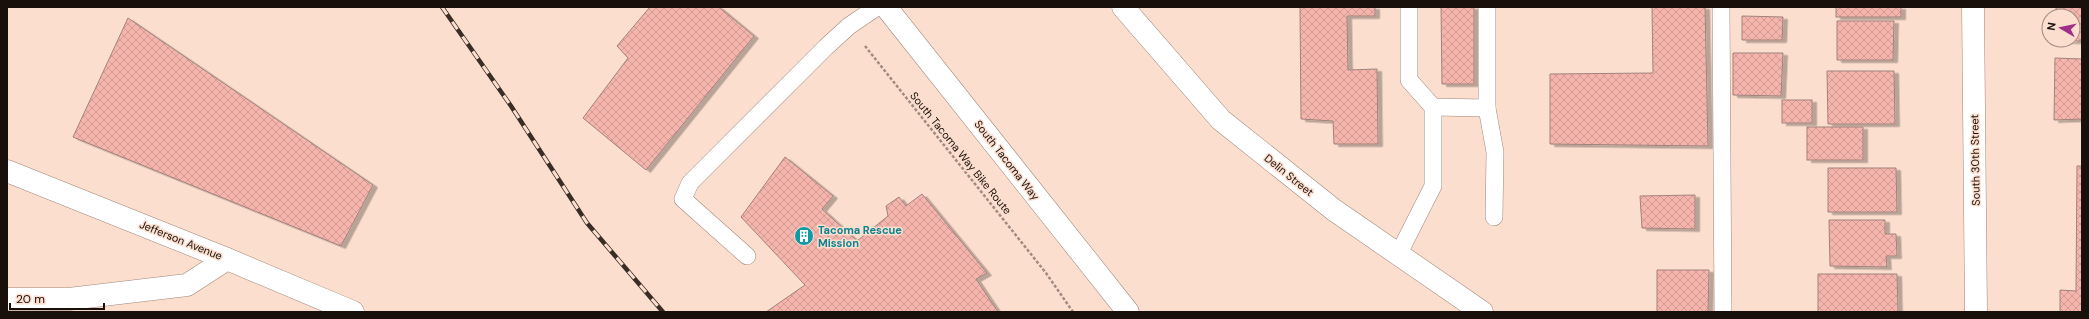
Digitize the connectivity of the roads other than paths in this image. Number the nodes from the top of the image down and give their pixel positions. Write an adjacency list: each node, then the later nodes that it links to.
1 (877, 7): 13 (lane)
2 (886, 7): 17 (street, South Tacoma Way)
3 (1123, 7): 12 (street, Delin Street)
4 (1409, 7): 8 (lane)
5 (1487, 7): 9 (lane)
6 (1721, 7): 19 (lane)
7 (1973, 7): 20 (street, South 30th Street)
8 (1433, 107): 9 (lane); 12 (lane)
9 (1487, 108): 11 (lane)
10 (7, 171): 14 (street, Jefferson Avenue)
11 (1494, 217)
12 (1398, 254): 18 (street, Delin Street)
13 (746, 256)
14 (227, 259): 15 (street); 16 (street, Jefferson Avenue)
15 (7, 299)
16 (353, 312)
17 (1128, 312)
18 (1482, 312)
19 (1723, 312)
20 (1976, 312)

